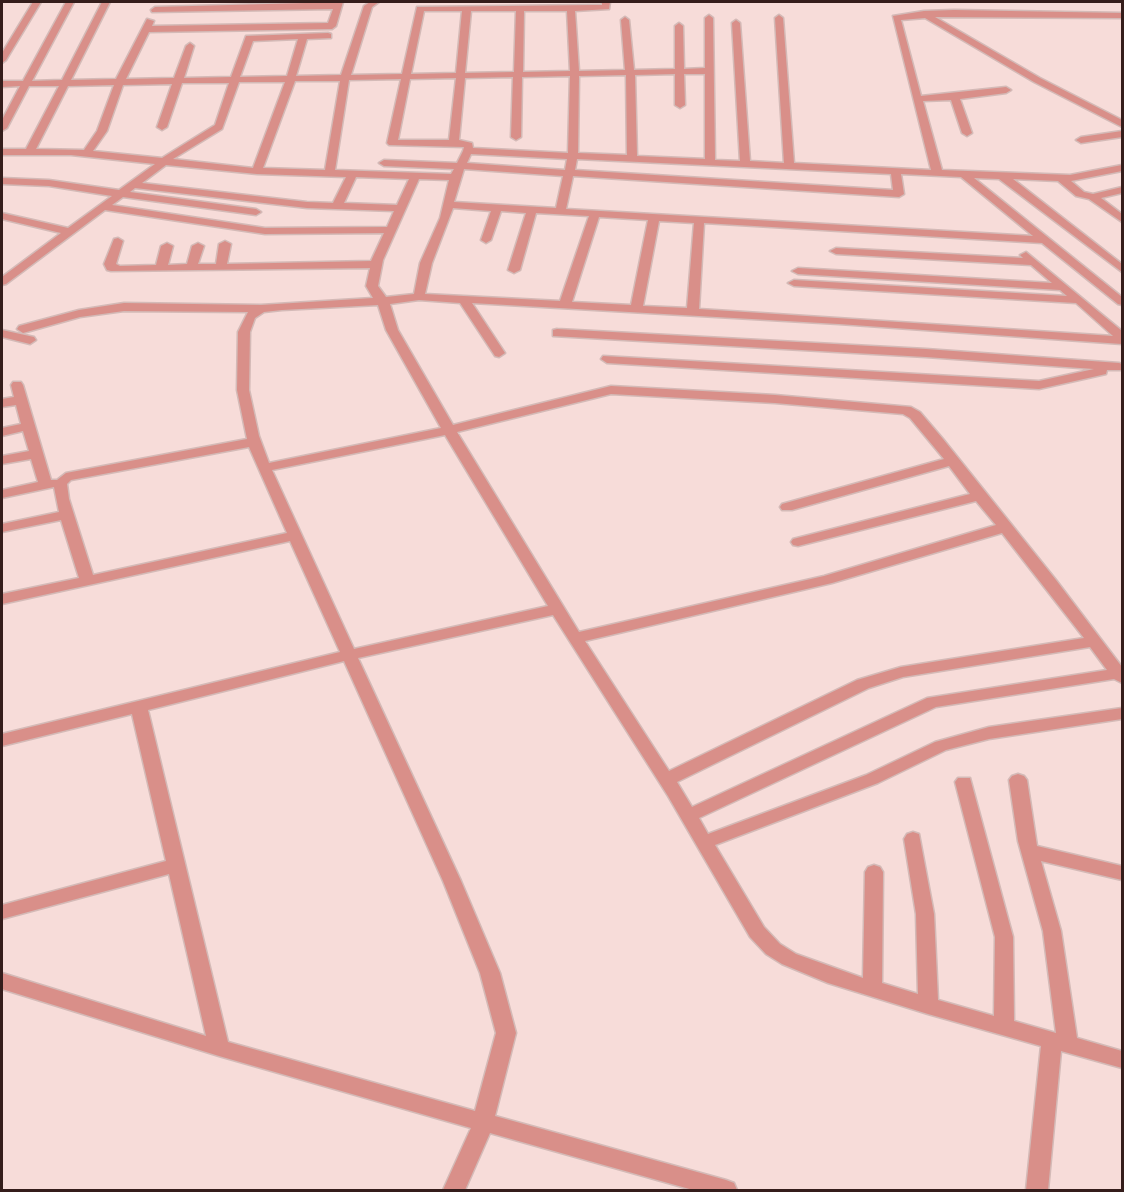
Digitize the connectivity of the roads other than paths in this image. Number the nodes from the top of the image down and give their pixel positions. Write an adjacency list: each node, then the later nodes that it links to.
1 (37, 2): 32 (street)
2 (70, 2): 46 (street)
3 (106, 2): 45 (street)
4 (375, 2): 40 (street)
5 (606, 2): 16 (street)
6 (945, 2): 17 (street)
7 (997, 2): 19 (street)
8 (1027, 2): 20 (street)
9 (1064, 2): 21 (street)
10 (338, 4): 11 (street); 28 (street)
11 (178, 5): 12 (street)
12 (157, 6): 28 (street)
13 (467, 8): 15 (street); 38 (street); 39 (street)
14 (1108, 8): 22 (street)
15 (520, 9): 16 (street); 37 (street)
16 (571, 9): 36 (street)
17 (954, 13): 18 (street); 19 (street)
18 (924, 14): 50 (street); 52 (street)
19 (1009, 14): 20 (street)
20 (1040, 14): 21 (street)
21 (1078, 15): 22 (street)
22 (1119, 15)
23 (709, 18): 34 (street)
24 (779, 18): 70 (street)
25 (625, 20): 35 (street)
26 (736, 23): 69 (street)
27 (679, 26): 33 (street)
28 (146, 29): 43 (street)
29 (327, 36): 30 (street)
30 (303, 37): 41 (street); 42 (street)
31 (190, 46): 44 (street)
32 (2, 60)
33 (680, 71): 34 (street); 35 (street); 51 (street)
34 (709, 71): 68 (street)
35 (630, 72): 36 (street); 66 (street)
36 (575, 73): 37 (street); 65 (street)
37 (517, 74): 38 (street); 57 (street)
38 (459, 75): 39 (street); 59 (street)
39 (405, 76): 40 (street); 63 (street)
40 (345, 78): 41 (street); 78 (street)
41 (291, 79): 42 (street); 73 (street)
42 (233, 80): 44 (street); 67 (street)
43 (120, 81): 44 (street); 45 (street); 62 (street)
44 (178, 81): 53 (street)
45 (65, 82): 46 (street); 60 (street)
46 (24, 83): 47 (street); 54 (street)
47 (2, 84)
48 (1006, 90): 49 (street)
49 (955, 98): 50 (street); 55 (street)
50 (917, 99): 75 (street)
51 (680, 105)
52 (1122, 124)
53 (162, 127)
54 (2, 128)
55 (967, 133)
56 (1122, 134): 58 (street)
57 (516, 136)
58 (1081, 140)
59 (454, 143): 63 (street); 64 (street)
60 (30, 151): 61 (street); 62 (street)
61 (2, 152)
62 (87, 153): 67 (street)
63 (388, 153): 64 (street); 74 (street); 80 (street)
64 (467, 153): 65 (street); 74 (street)
65 (573, 155): 66 (street); 76 (street)
66 (632, 158): 68 (street)
67 (164, 161): 73 (street); 85 (street)
68 (710, 162): 69 (street)
69 (745, 163): 70 (street)
70 (789, 165): 72 (street)
71 (1122, 168): 83 (street)
72 (896, 170): 75 (street); 76 (street)
73 (257, 171): 78 (street)
74 (458, 171): 76 (street); 81 (street); 91 (street)
75 (937, 172): 77 (street)
76 (569, 173): 99 (street)
77 (962, 173): 82 (street); 109 (street)
78 (329, 174): 79 (street)
79 (351, 174): 80 (street); 92 (street)
80 (379, 174): 81 (street)
81 (415, 176): 95 (street)
82 (1002, 176): 83 (street); 86 (street)
83 (1062, 179): 86 (street); 89 (street)
84 (2, 181): 88 (street)
85 (134, 185): 88 (street); 92 (street)
86 (1012, 185): 120 (street)
87 (1122, 190): 89 (street)
88 (121, 194): 93 (street); 98 (street)
89 (1093, 197): 94 (street)
90 (1122, 204): 94 (street)
91 (448, 205): 96 (street); 124 (street)
92 (337, 206): 95 (street)
93 (104, 207): 105 (street); 106 (street)
94 (1106, 207): 103 (street)
95 (400, 208): 105 (street)
96 (496, 208): 97 (street); 108 (street)
97 (532, 210): 99 (street); 121 (street)
98 (256, 212)
99 (560, 212): 100 (street)
100 (595, 214): 102 (street); 129 (street)
101 (2, 216): 106 (street)
102 (654, 218): 104 (street); 131 (street)
103 (1122, 219)
104 (699, 221): 107 (street); 132 (street)
105 (390, 230): 116 (street)
106 (71, 232): 122 (street)
107 (1006, 238): 109 (street); 115 (street)
108 (486, 240)
109 (1046, 240): 128 (street)
110 (118, 241): 118 (street)
111 (225, 244): 117 (street)
112 (167, 246): 118 (street)
113 (198, 246): 119 (street)
114 (836, 251): 115 (street)
115 (1034, 262): 123 (street)
116 (376, 264): 117 (street); 127 (street)
117 (221, 267): 119 (street)
118 (161, 268): 119 (street)
119 (192, 268)
120 (1122, 269)
121 (514, 270)
122 (2, 282)
123 (1064, 287): 126 (street); 126 (street)
124 (419, 297): 125 (street); 127 (street)
125 (463, 299): 129 (street); 136 (street)
126 (1079, 300): 135 (street)
127 (383, 301): 130 (street); 143 (street)
128 (1122, 302)
129 (565, 305): 131 (street)
130 (261, 309): 134 (street); 145 (street)
131 (636, 309): 132 (street)
132 (693, 312): 135 (street)
133 (557, 333): 138 (street)
134 (2, 334)
135 (1122, 338)
136 (499, 352)
137 (607, 359): 138 (street)
138 (1120, 367)
139 (17, 385): 140 (street)
140 (21, 400): 141 (street); 142 (street)
141 (2, 403)
142 (28, 426): 144 (street); 146 (street)
143 (449, 430): 148 (street); 149 (street); 162 (street)
144 (2, 432)
145 (254, 442): 149 (street); 150 (street)
146 (36, 454): 147 (street); 151 (street)
147 (2, 460)
148 (952, 461): 153 (street); 154 (street)
149 (264, 468): 158 (street)
150 (63, 481): 151 (street); 155 (street)
151 (45, 484): 152 (street)
152 (2, 494)
153 (979, 496): 156 (street); 159 (street)
154 (787, 507)
155 (67, 515): 157 (street); 160 (street)
156 (1005, 527): 163 (street); 164 (street)
157 (2, 528)
158 (294, 536): 160 (street); 165 (street)
159 (798, 542)
160 (87, 581): 161 (street)
161 (2, 599)
162 (557, 609): 163 (street); 165 (street)
163 (575, 638): 170 (street)
164 (1094, 641): 166 (street); 170 (street)
165 (349, 655): 167 (street); 188 (street)
166 (1121, 676): 173 (street)
167 (139, 707): 169 (street); 177 (street)
168 (1122, 713): 175 (street)
169 (2, 740)
170 (666, 780): 173 (street)
171 (1018, 780): 176 (street)
172 (964, 782): 184 (street)
173 (688, 816): 175 (street)
174 (913, 839): 183 (street)
175 (704, 842): 182 (street)
176 (1029, 851): 179 (street); 185 (street)
177 (176, 865): 180 (street); 186 (street)
178 (874, 872): 182 (street)
179 (1122, 873)
180 (2, 912)
181 (2, 981): 186 (street)
182 (872, 988): 183 (street)
183 (928, 1006): 184 (street)
184 (1004, 1027): 185 (street)
185 (1060, 1042): 187 (street); 191 (street)
186 (219, 1048): 188 (street)
187 (1122, 1059)
188 (483, 1121): 189 (street); 190 (street)
189 (454, 1191)
190 (726, 1191)
191 (1037, 1191)

